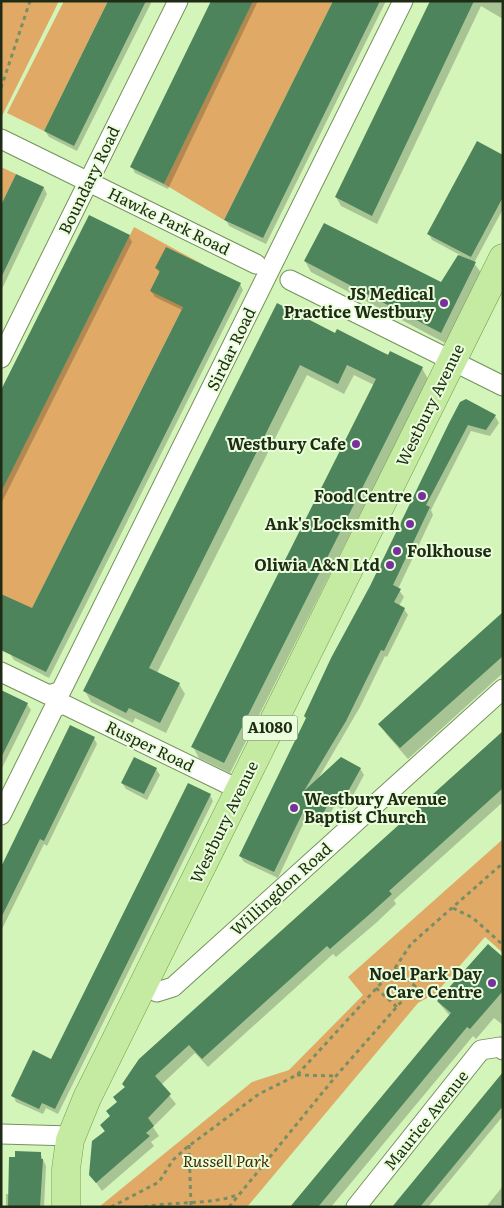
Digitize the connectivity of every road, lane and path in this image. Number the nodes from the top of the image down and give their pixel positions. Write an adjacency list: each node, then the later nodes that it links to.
1 (30, 1): 4 (path)
2 (178, 1): 6 (street, Boundary Road)
3 (404, 1): 15 (street, Sirdar Road)
4 (1, 88)
5 (1, 139): 6 (street, Hawke Park Road)
6 (88, 182): 8 (street, Hawke Park Road); 10 (street, Boundary Road)
7 (503, 258): 11 (main road, Westbury Avenue / A1080)
8 (256, 264)
9 (290, 280): 11 (street)
10 (1, 358)
11 (453, 360): 12 (street); 16 (main road, Westbury Avenue / A1080)
12 (503, 386)
13 (1, 672): 15 (street, Rusper Road)
14 (503, 689): 22 (street, Willingdon Road)
15 (58, 699): 16 (street, Rusper Road); 17 (street, Sirdar Road)
16 (240, 790): 22 (main road, Westbury Avenue / A1080)
17 (1, 815)
18 (503, 863): 19 (path)
19 (453, 908): 20 (path); 21 (path)
20 (503, 945)
21 (395, 968): 23 (path); 24 (path)
22 (143, 985): 29 (main road, Westbury Avenue / A1080)
23 (376, 988): 24 (path); 26 (path)
24 (397, 1007): 27 (path)
25 (503, 1050): 38 (street, Maurice Avenue)
26 (297, 1075): 27 (path); 30 (path)
27 (336, 1076): 31 (path)
28 (1, 1134): 29 (street)
29 (71, 1136): 33 (main road, Westbury Avenue / A1080)
30 (189, 1145): 32 (path); 34 (path)
31 (239, 1194): 32 (path); 37 (path)
32 (191, 1201): 35 (path); 36 (path)
33 (66, 1207)
34 (111, 1207)
35 (144, 1207)
36 (191, 1207)
37 (229, 1207)
38 (356, 1207)

